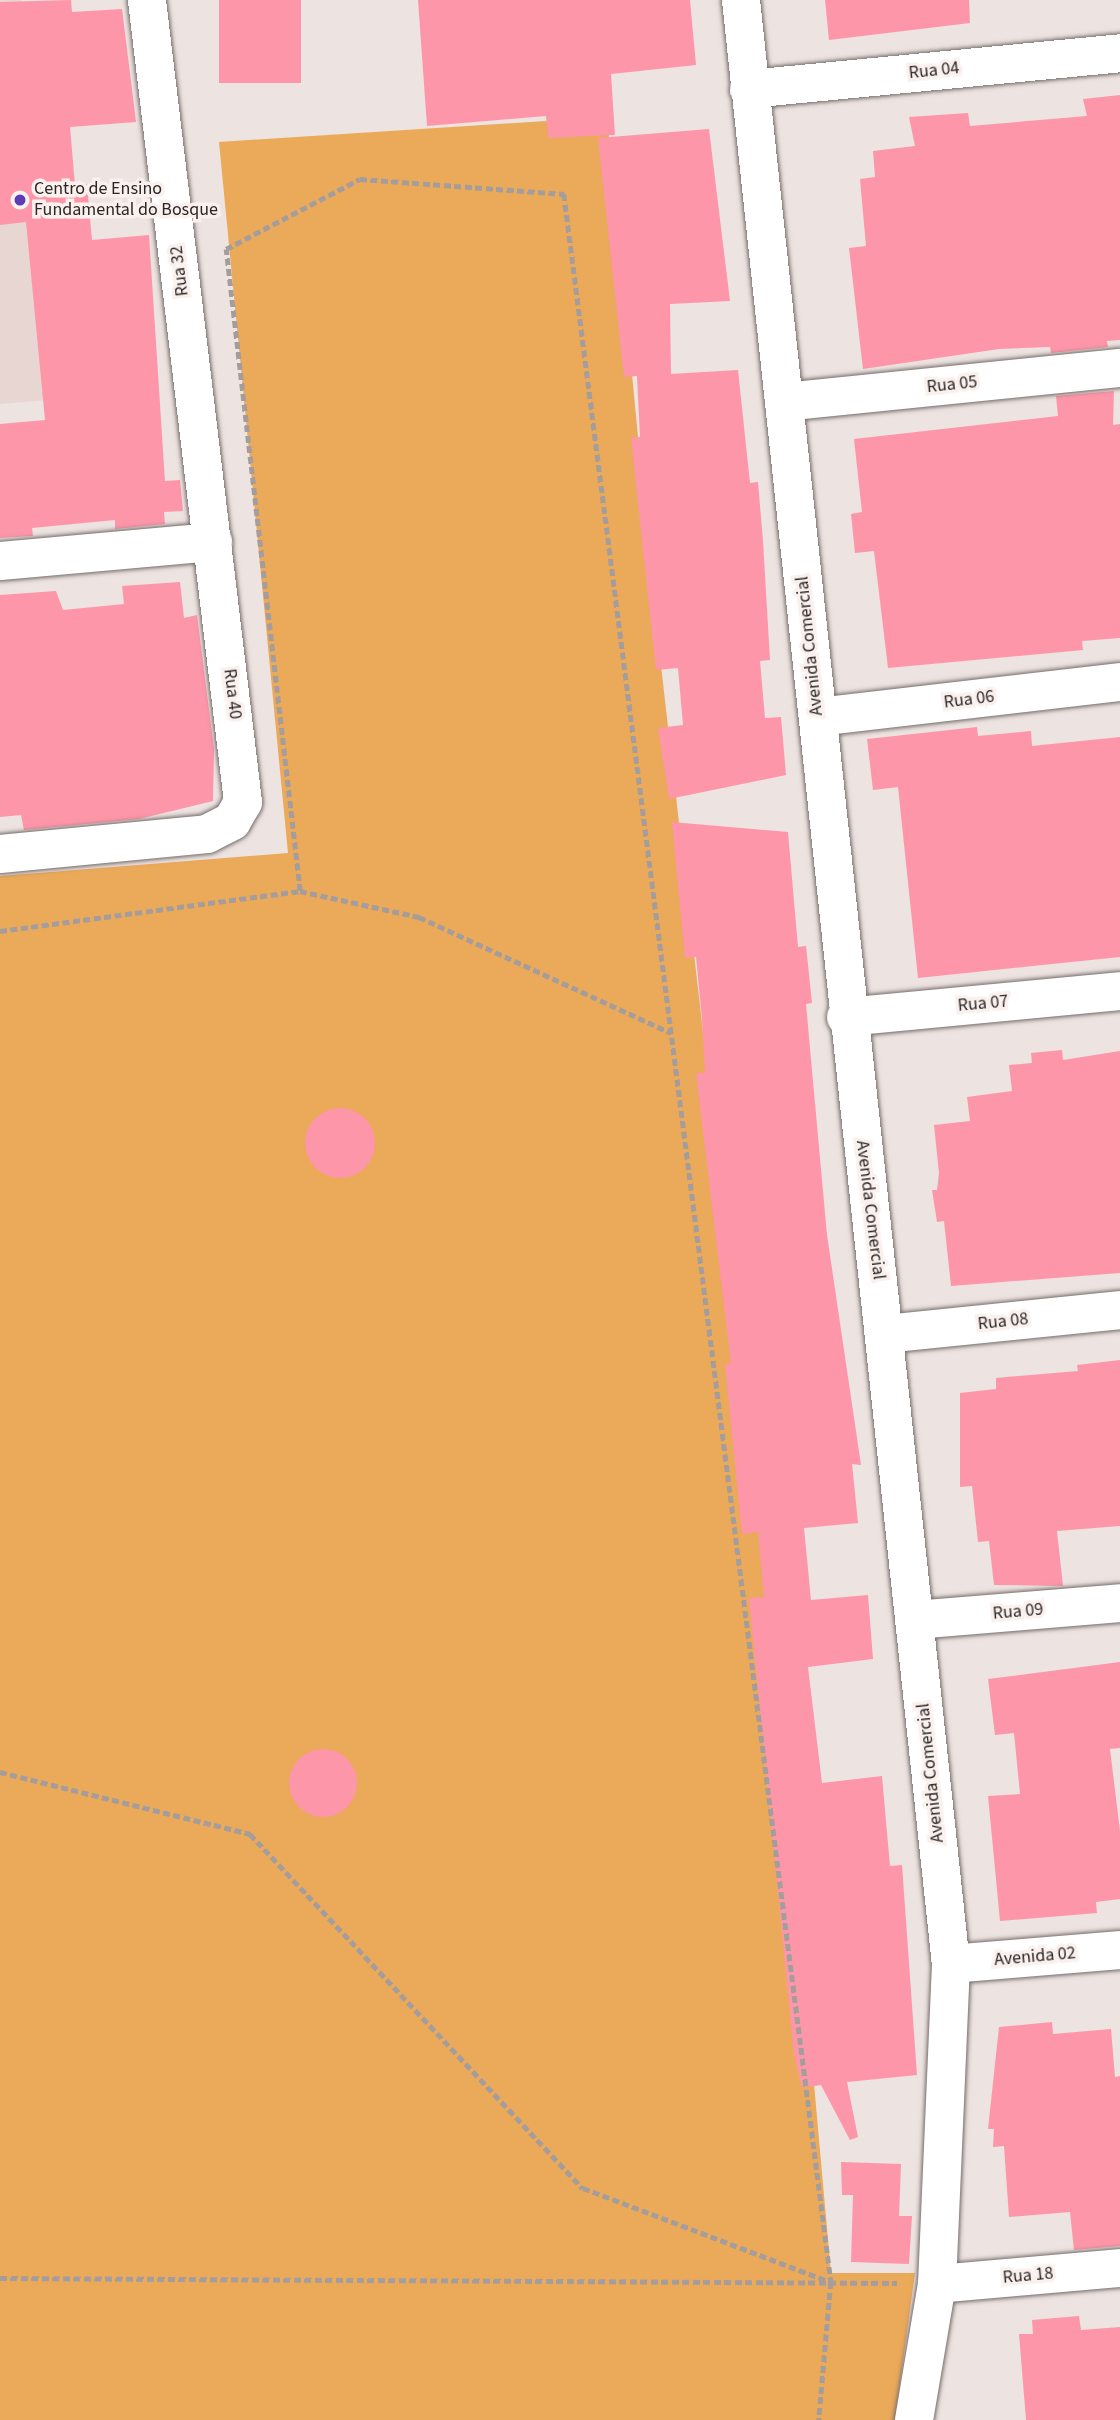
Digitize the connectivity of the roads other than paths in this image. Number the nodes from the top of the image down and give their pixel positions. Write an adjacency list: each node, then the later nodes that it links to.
1 (147, 0): 7 (street, Rua 32)
2 (741, 0): 4 (street, Avenida Comercial)
3 (1120, 53): 4 (street, Rua 04)
4 (749, 89): 6 (street, Avenida Comercial)
5 (1120, 368): 6 (street, Rua 05)
6 (784, 402): 10 (street, Avenida Comercial)
7 (212, 542): 8 (street); 11 (street, Rua 40)
8 (0, 561)
9 (1120, 682): 10 (street, Rua 06)
10 (818, 717): 13 (street, Avenida Comercial)
11 (0, 854)
12 (1120, 991): 13 (street, Rua 07)
13 (846, 1017): 15 (street, Avenida Comercial)
14 (1120, 1310): 15 (street, Rua 08)
15 (885, 1335): 17 (street, Avenida Comercial)
16 (1120, 1603): 17 (street, Rua 09)
17 (915, 1620): 19 (street, Avenida Comercial)
18 (1120, 1950): 19 (street, Avenida 02)
19 (951, 1964): 21 (street, Avenida Comercial)
20 (1120, 2268): 21 (street, Rua 18)
21 (937, 2284): 22 (street, Avenida Comercial)
22 (914, 2420)

